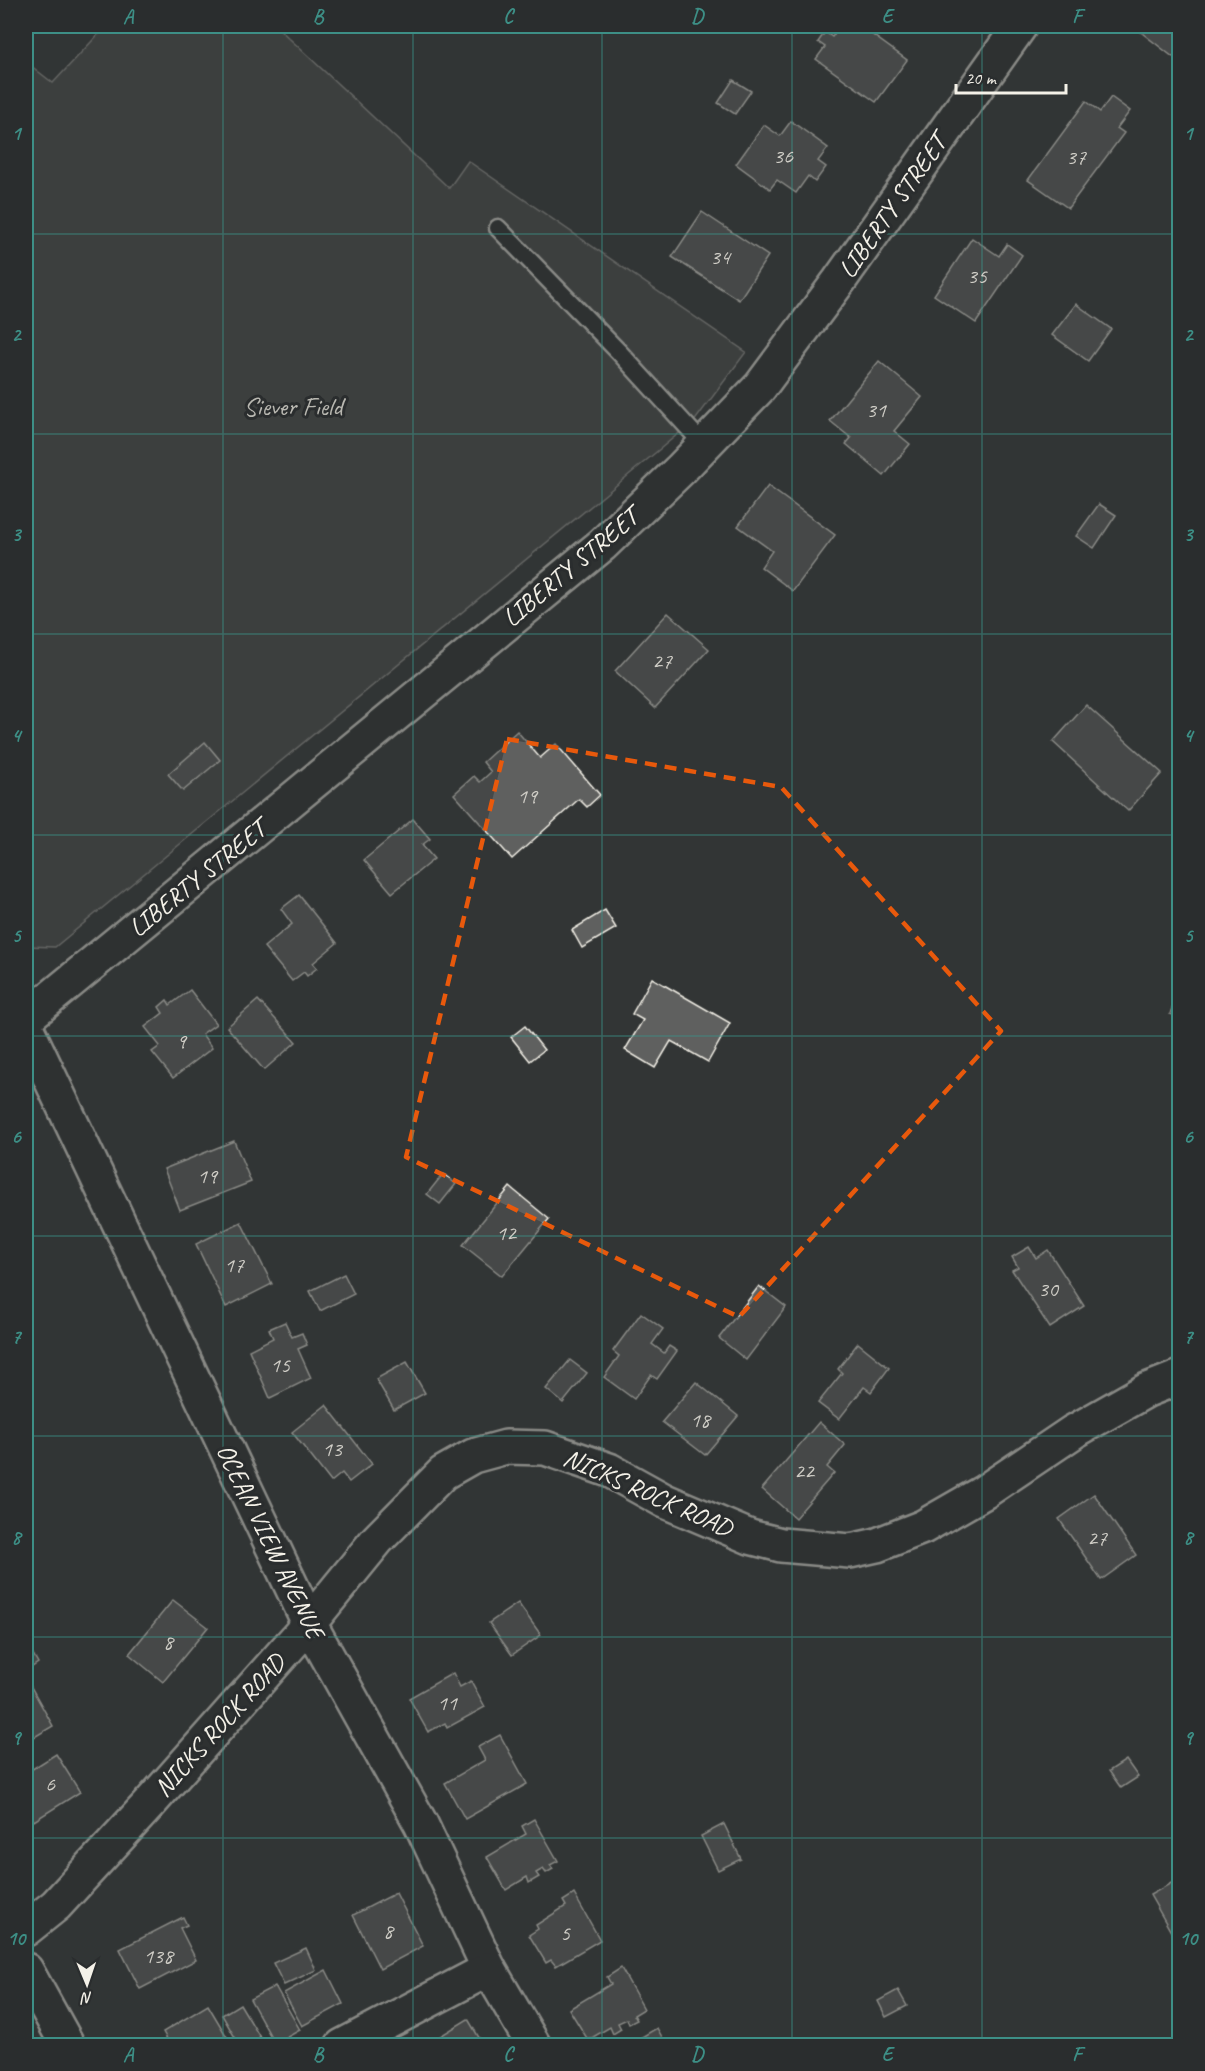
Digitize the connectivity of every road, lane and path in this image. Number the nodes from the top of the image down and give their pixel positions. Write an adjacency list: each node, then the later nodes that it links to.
1 (1020, 26): 3 (street, LIBERTY STREET)
2 (498, 228): 3 (lane)
3 (704, 445): 4 (street, LIBERTY STREET)
4 (26, 1018)
5 (26, 1027): 7 (street, OCEAN VIEW AVENUE)
6 (1179, 1377): 7 (street, NICKS ROCK ROAD)
7 (309, 1623): 8 (street, NICKS ROCK ROAD); 9 (street, OCEAN VIEW AVENUE)
8 (26, 1929)
9 (489, 1969): 12 (street); 13 (street, OCEAN VIEW AVENUE)
10 (26, 1970): 11 (street)
11 (68, 2046)
12 (342, 2046)
13 (534, 2046)

